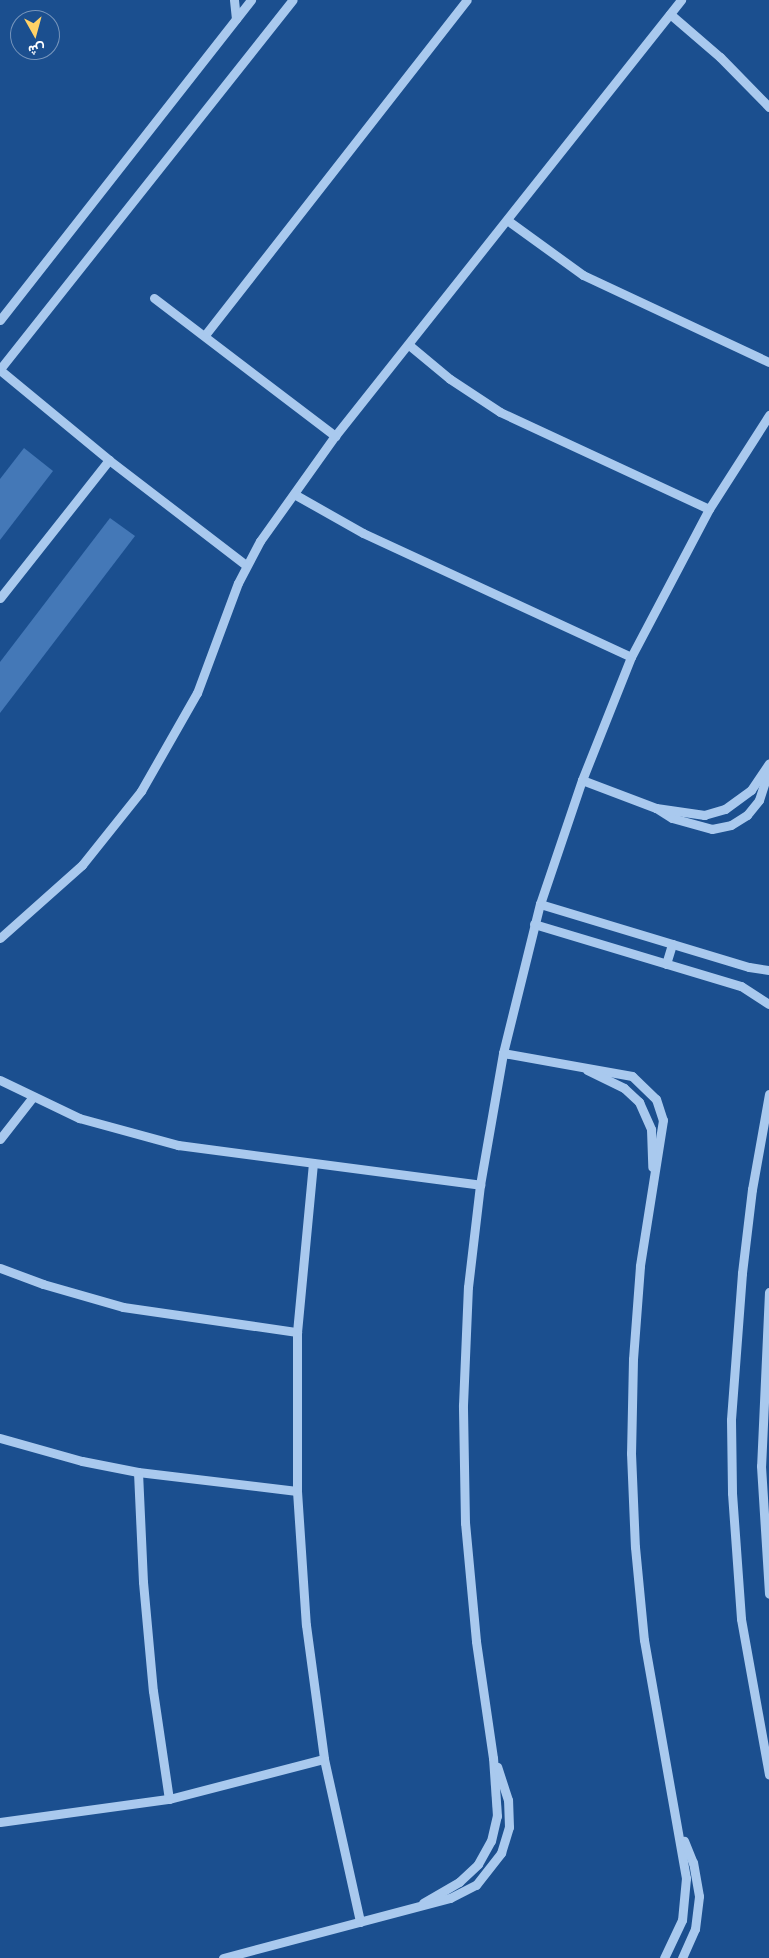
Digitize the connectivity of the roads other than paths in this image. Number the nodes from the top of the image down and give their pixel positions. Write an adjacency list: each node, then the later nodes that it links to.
1 (234, 0): 7 (street)
2 (251, 0): 7 (street)
3 (292, 0): 15 (street)
4 (467, 0): 12 (street)
5 (681, 0): 6 (street)
6 (670, 14): 8 (street); 9 (street)
7 (236, 19): 11 (street)
8 (769, 107)
9 (507, 220): 13 (street); 14 (street)
10 (154, 298): 12 (street)
11 (0, 320)
12 (205, 335): 17 (street)
13 (409, 345): 17 (street); 20 (street)
14 (769, 362)
15 (0, 370): 18 (street)
16 (769, 415): 20 (street)
17 (335, 436): 19 (street)
18 (109, 460): 21 (street); 22 (street)
19 (294, 494): 21 (street); 23 (street)
20 (709, 509): 23 (street)
21 (246, 565): 30 (street)
22 (0, 598)
23 (631, 657): 26 (street)
24 (769, 763): 27 (street)
25 (769, 770): 27 (street)
26 (582, 780): 27 (street); 28 (street)
27 (656, 808)
28 (540, 904): 29 (street); 31 (street)
29 (534, 924): 32 (street); 35 (street)
30 (0, 938)
31 (672, 944): 32 (street); 33 (street)
32 (666, 964): 34 (street)
33 (769, 970)
34 (769, 1004)
35 (503, 1053): 36 (street); 43 (street)
36 (582, 1068): 42 (street); 42 (street)
37 (0, 1080): 39 (street)
38 (769, 1094): 53 (street)
39 (32, 1098): 40 (street); 41 (street)
40 (0, 1139)
41 (313, 1163): 43 (street); 46 (street)
42 (652, 1172): 56 (street)
43 (480, 1184): 51 (street)
44 (0, 1268): 46 (street)
45 (769, 1292): 50 (street)
46 (297, 1332): 49 (street)
47 (0, 1438): 48 (street)
48 (138, 1472): 49 (street); 54 (street)
49 (297, 1491): 52 (street)
50 (769, 1594)
51 (493, 1758): 57 (street); 57 (street)
52 (324, 1759): 54 (street); 58 (street)
53 (769, 1774)
54 (169, 1798): 55 (street)
55 (0, 1822)
56 (677, 1825): 60 (street); 61 (street)
57 (423, 1903): 58 (street)
58 (360, 1922): 59 (street)
59 (223, 1958)
60 (664, 1958)
61 (682, 1958)

